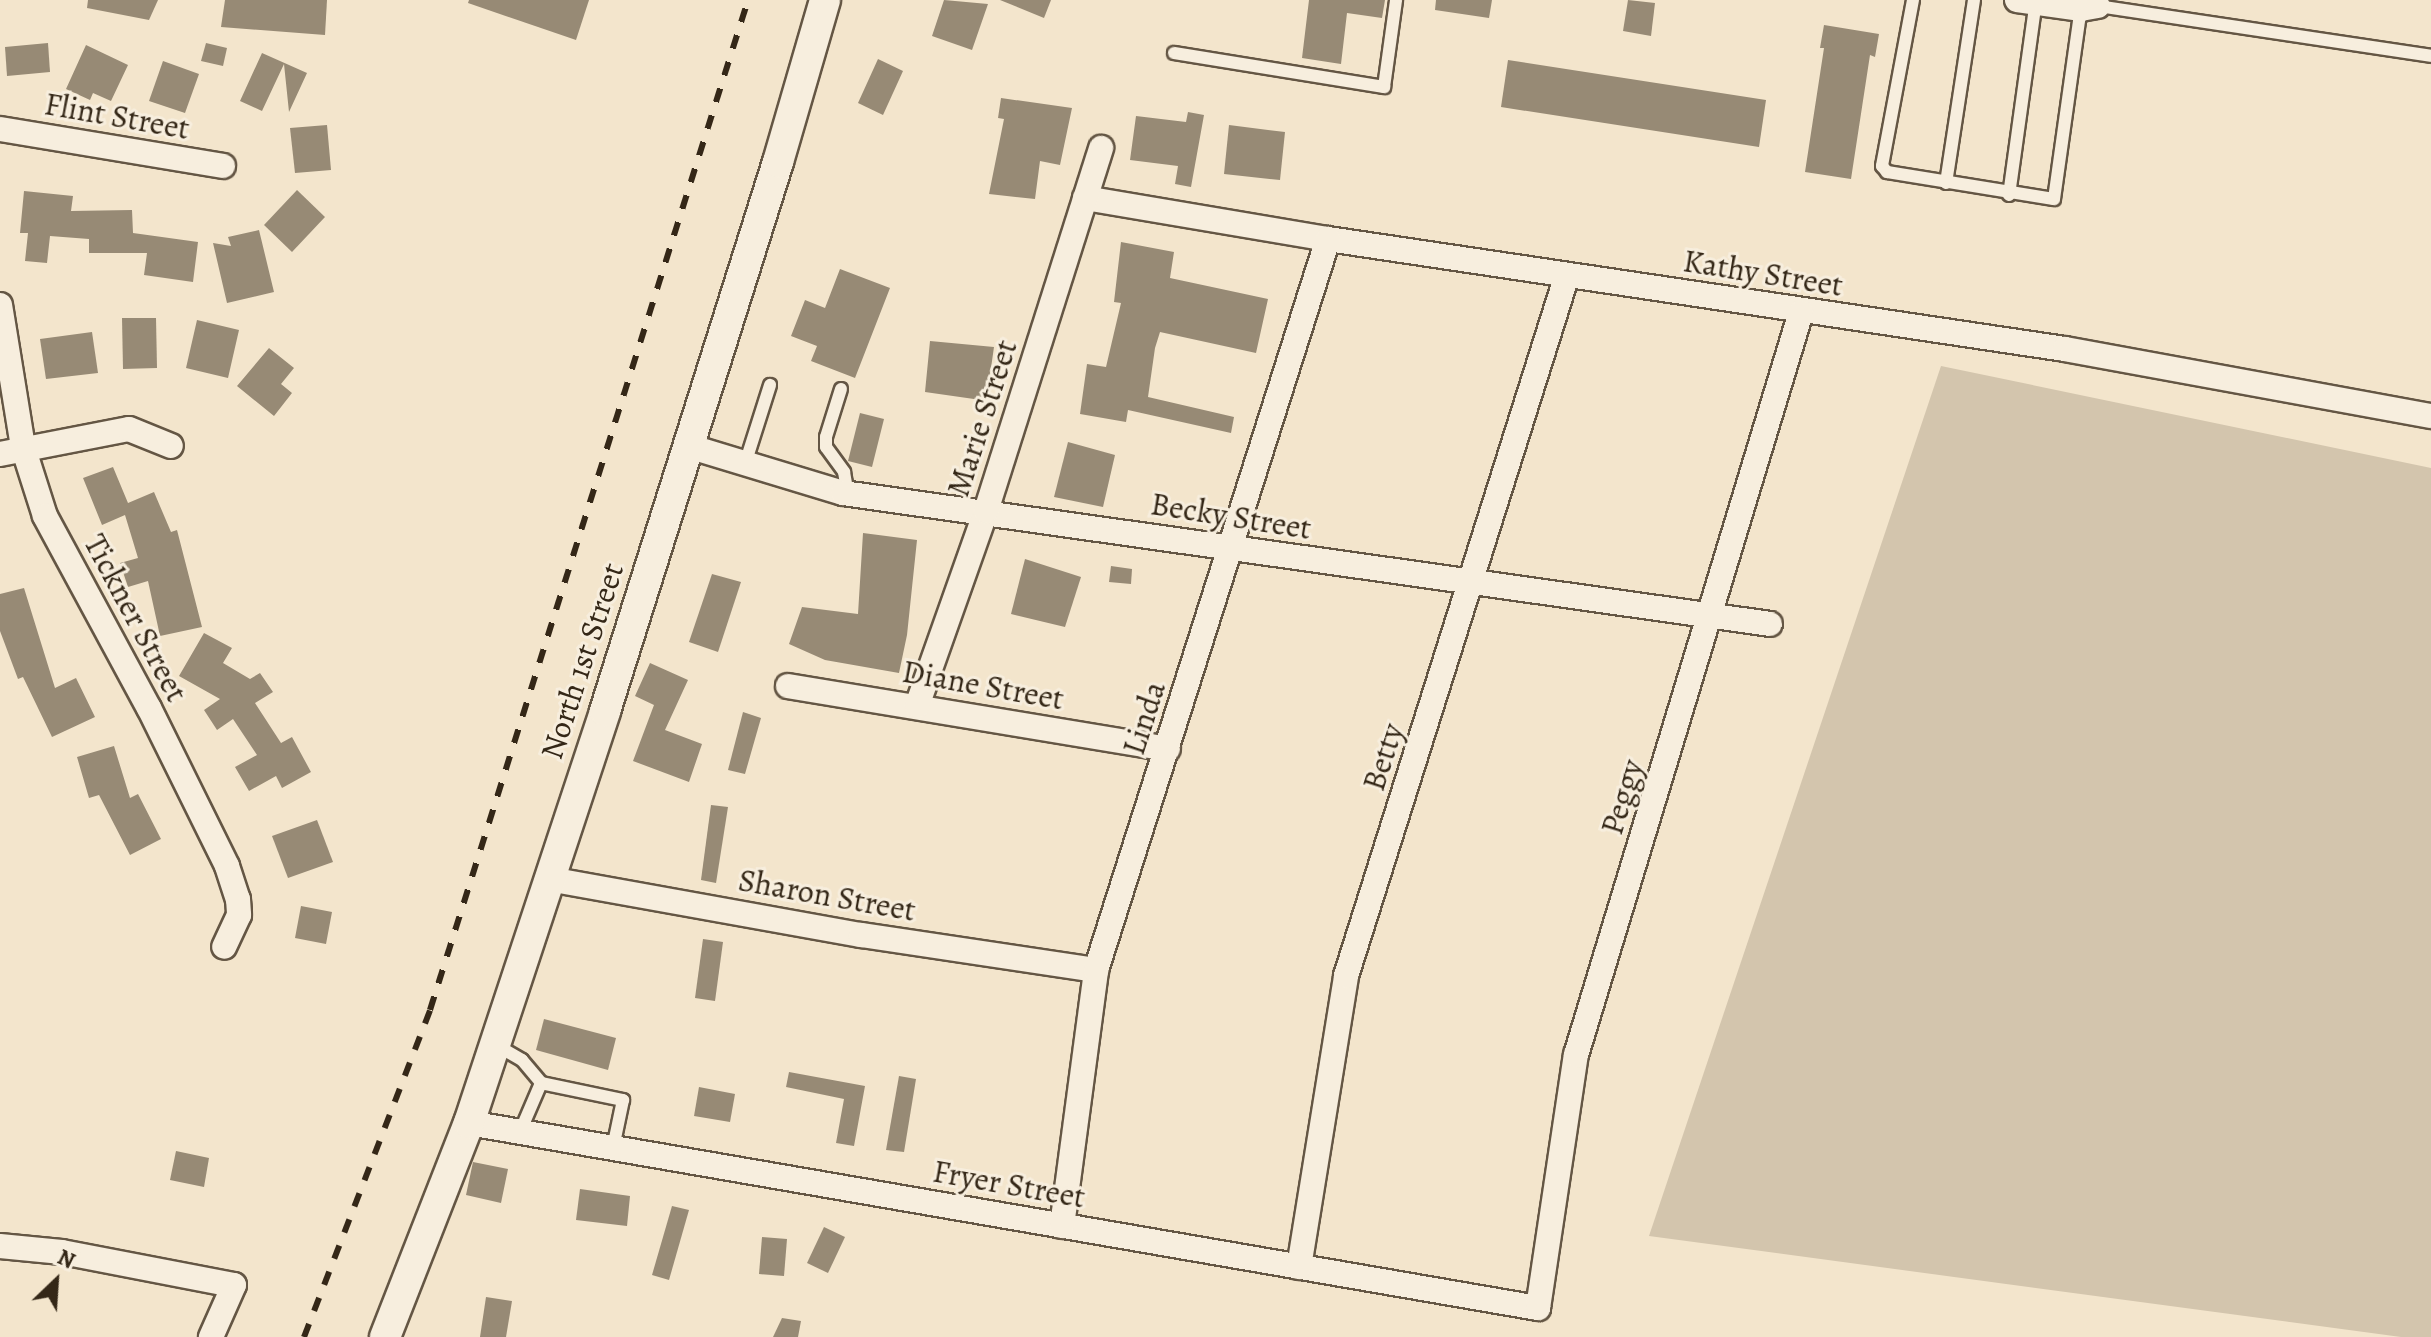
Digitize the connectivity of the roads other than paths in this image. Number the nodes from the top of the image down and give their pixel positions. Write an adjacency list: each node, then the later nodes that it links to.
1 (825, 0): 23 (street, North 1st Street)
2 (1396, 0): 7 (lane)
3 (1913, 0): 12 (lane)
4 (1974, 0): 12 (lane)
5 (2030, 1): 6 (street); 13 (lane)
6 (2087, 5): 8 (lane); 13 (lane)
7 (1174, 53)
8 (2431, 56)
9 (0, 129): 11 (street, Flint Street)
10 (1101, 148): 14 (street, Marie Street)
11 (223, 166)
12 (1946, 183): 13 (lane)
13 (2009, 195)
14 (1085, 198): 15 (street, Kathy Street); 27 (street, Marie Street)
15 (1328, 239): 16 (street, Kathy Street); 28 (street, Linda)
16 (1567, 275): 18 (street, Kathy Street); 29 (street, Betty)
17 (0, 305): 24 (street, Tickner Street)
18 (1801, 312): 21 (street, Kathy Street); 30 (street, Peggy)
19 (770, 385): 25 (lane)
20 (841, 389): 26 (lane)
21 (2431, 416)
22 (171, 446): 24 (street)
23 (688, 446): 25 (street, Becky Street); 35 (street, North 1st Street)
24 (12, 450): 36 (street, Tickner Street)
25 (745, 464): 26 (street, Becky Street)
26 (848, 494): 27 (street, Becky Street)
27 (986, 511): 28 (street, Becky Street); 33 (street, Marie Street)
28 (1232, 549): 29 (street, Becky Street); 34 (street, Linda)
29 (1472, 583): 30 (street, Becky Street); 45 (street, Betty)
30 (1712, 614): 31 (street, Becky Street); 46 (street, Peggy)
31 (1770, 624)
32 (788, 686): 33 (street, Diane Street)
33 (917, 706): 34 (street, Diane Street)
34 (1168, 749): 37 (street, Linda)
35 (549, 879): 37 (street, Sharon Street); 38 (street, North 1st Street)
36 (224, 947)
37 (1096, 970): 43 (street, Linda)
38 (495, 1044): 39 (lane); 40 (street, North 1st Street)
39 (541, 1083): 41 (lane); 42 (lane)
40 (469, 1123): 41 (street, Fryer Street); 48 (street, North 1st Street)
41 (520, 1132): 42 (street, Fryer Street)
42 (613, 1148): 43 (street, Fryer Street)
43 (1062, 1226): 45 (street, Fryer Street)
44 (0, 1246): 47 (street)
45 (1299, 1267): 46 (street, Fryer Street)
46 (1538, 1308)
47 (211, 1337)
48 (385, 1337)

